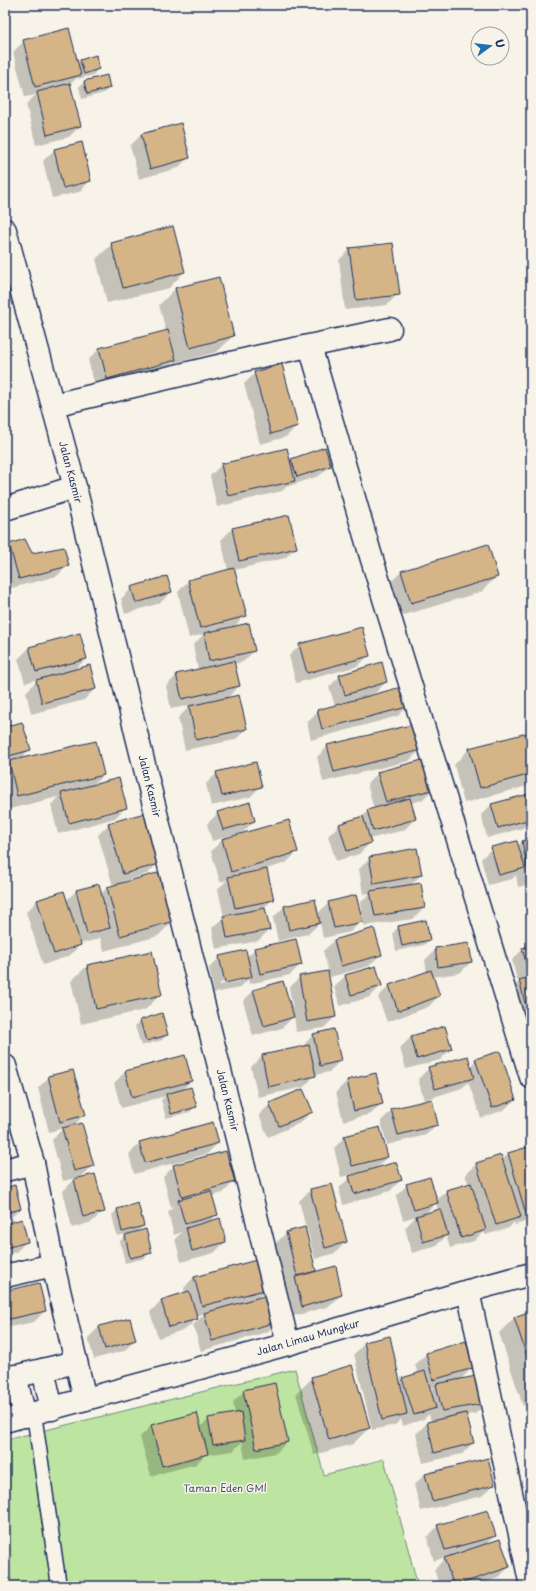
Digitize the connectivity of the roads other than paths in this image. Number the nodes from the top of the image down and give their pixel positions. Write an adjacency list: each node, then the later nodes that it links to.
1 (5, 230): 4 (street, Jalan Kasmir)
2 (390, 329): 3 (street)
3 (310, 346): 4 (street); 8 (street)
4 (53, 405): 5 (street, Jalan Kasmir)
5 (75, 487): 6 (street); 15 (street, Jalan Kasmir)
6 (5, 509)
7 (5, 1066): 9 (street)
8 (531, 1077)
9 (32, 1163): 10 (street); 11 (street)
10 (5, 1170)
11 (53, 1265): 13 (street); 16 (street)
12 (531, 1274): 14 (street, Jalan Limau Mungkur)
13 (5, 1276)
14 (468, 1291): 15 (street, Jalan Limau Mungkur); 22 (street)
15 (288, 1344): 19 (street, Jalan Limau Mungkur)
16 (76, 1362): 17 (street); 19 (street)
17 (43, 1370): 18 (street); 20 (street)
18 (10, 1377): 20 (street)
19 (85, 1399): 20 (street, Jalan Limau Mungkur)
20 (29, 1415): 21 (lane)
21 (59, 1586)
22 (531, 1586)

